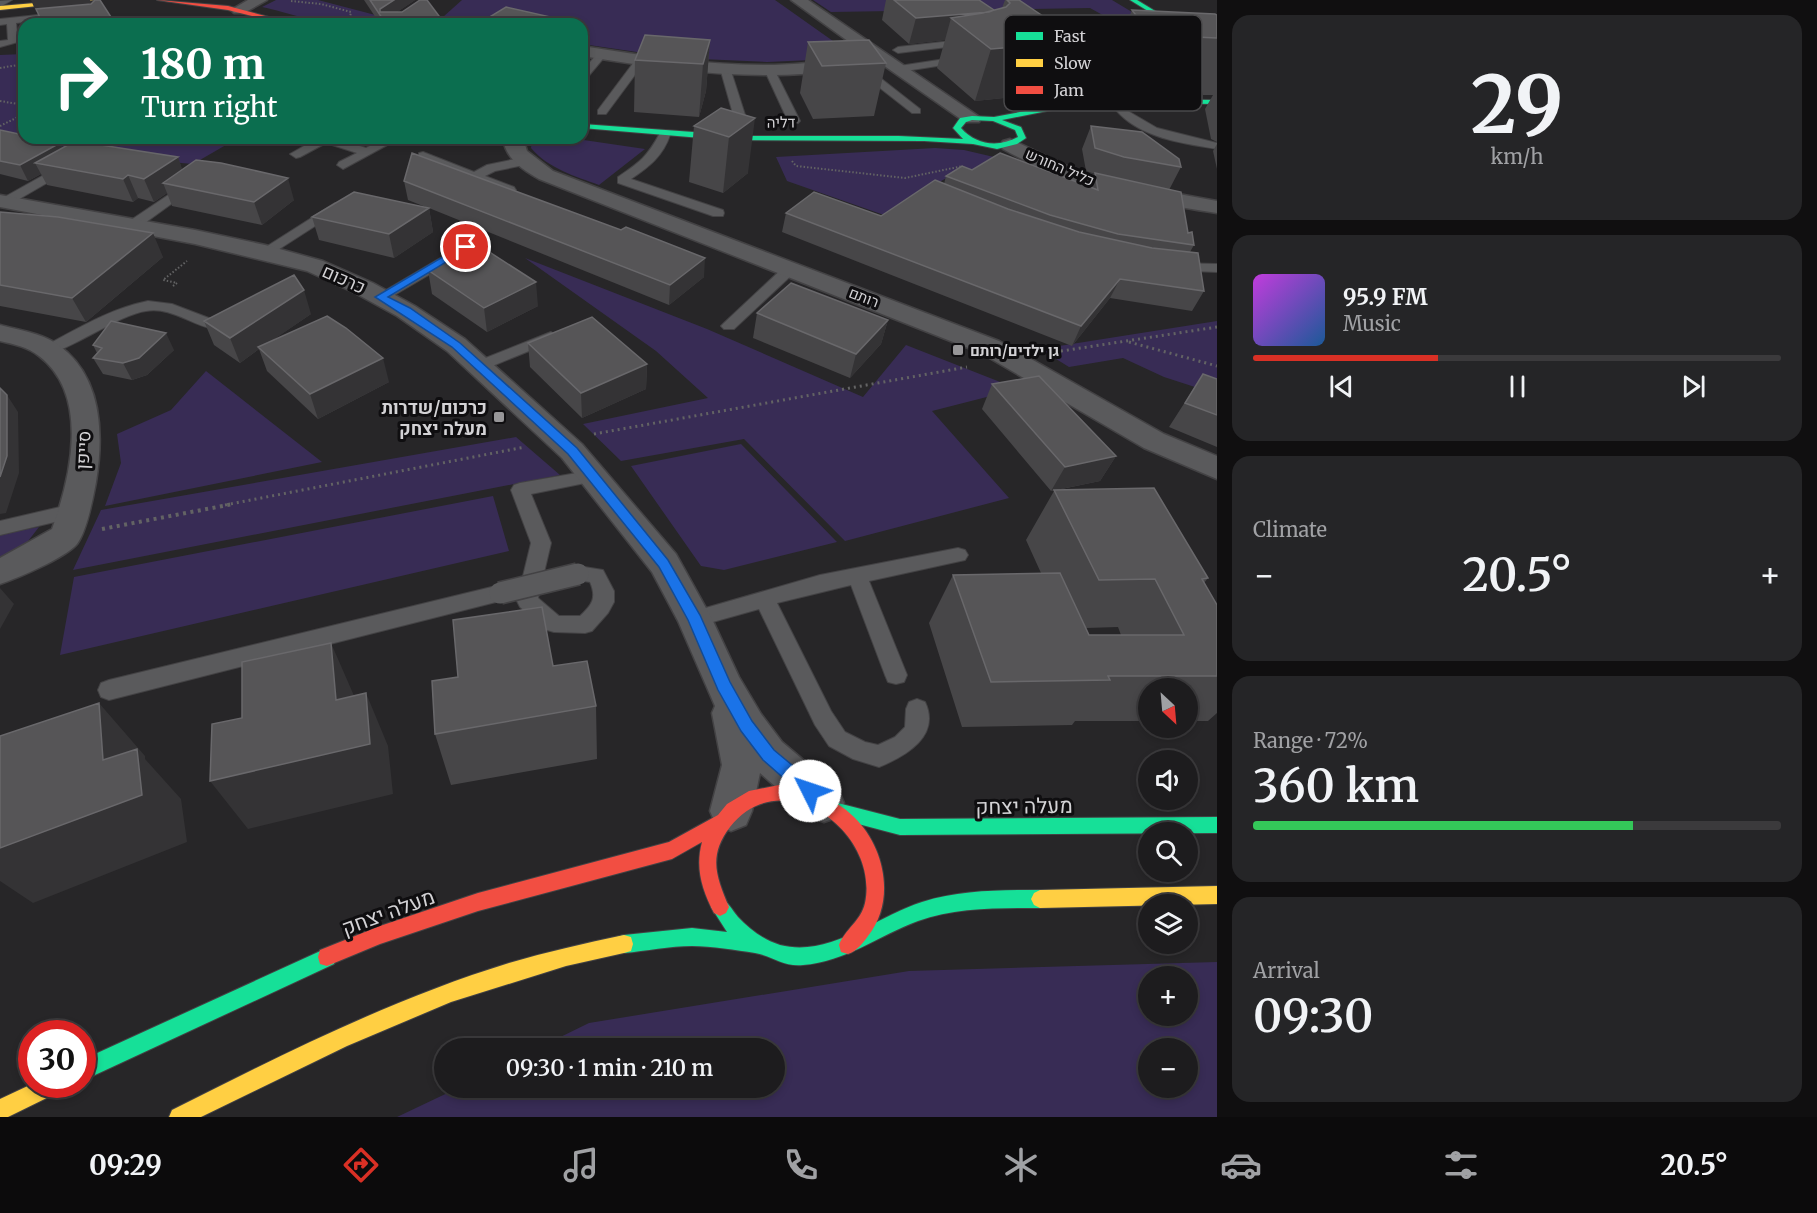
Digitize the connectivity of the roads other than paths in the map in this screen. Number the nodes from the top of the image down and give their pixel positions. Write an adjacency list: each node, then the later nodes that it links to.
1 (8, 0): 7 (lane)
2 (91, 0): 7 (street)
3 (160, 0): 8 (street)
4 (798, 0): 27 (street)
5 (1133, 0): 11 (street)
6 (1159, 0): 12 (street)
7 (0, 6)
8 (239, 10): 9 (street)
9 (265, 14)
10 (72, 15): 13 (lane)
11 (1158, 15)
12 (1189, 15)
13 (42, 18)
14 (18, 20): 15 (lane)
15 (11, 21): 16 (lane); 22 (lane)
16 (0, 22)
17 (1202, 22): 18 (street)
18 (1217, 29)
19 (1202, 35): 21 (street)
20 (977, 42): 27 (lane)
21 (1217, 42)
22 (0, 44)
23 (588, 52): 24 (street)
24 (602, 54): 26 (street); 31 (lane)
25 (975, 57): 27 (lane)
26 (641, 60): 29 (street); 38 (lane)
27 (895, 60): 28 (street); 39 (street)
28 (855, 64): 30 (street); 34 (lane)
29 (725, 68): 30 (street); 42 (lane)
30 (769, 69): 41 (lane)
31 (588, 70)
32 (1202, 102): 33 (street)
33 (1217, 102)
34 (916, 111)
35 (1036, 111): 40 (street)
36 (1111, 111): 47 (street)
37 (1122, 111): 53 (lane)
38 (602, 112)
39 (972, 118): 40 (street); 44 (street)
40 (994, 119): 47 (street)
41 (794, 121)
42 (741, 122)
43 (588, 127): 45 (street, דליה)
44 (957, 129): 46 (street, דליה); 48 (street)
45 (664, 135): 46 (street, דליה); 66 (lane)
46 (909, 137): 48 (street, דליה)
47 (1016, 139): 48 (street, דליה); 65 (street, כליל החורש)
48 (974, 142)
49 (317, 144): 55 (lane)
50 (339, 144): 54 (lane)
51 (382, 144): 54 (lane)
52 (513, 144): 58 (street)
53 (1217, 146)
54 (367, 152): 59 (lane)
55 (296, 154)
56 (423, 156): 60 (lane)
57 (75, 161): 63 (lane)
58 (525, 161): 60 (lane); 72 (street, רותם)
59 (343, 165)
60 (476, 176): 62 (lane)
61 (199, 178): 67 (lane)
62 (519, 194)
63 (3, 202): 67 (street, כרכום)
64 (342, 202): 69 (lane)
65 (1217, 207)
66 (718, 213)
67 (133, 225): 69 (street, כרכום)
68 (466, 247): 73 (lane)
69 (265, 252): 73 (street, כרכום)
70 (1158, 266): 71 (lane)
71 (1217, 268)
72 (790, 269): 75 (lane); 80 (street, רותם)
73 (381, 297): 79 (street, כרכום)
74 (209, 323): 78 (lane)
75 (729, 326)
76 (568, 330): 79 (lane)
77 (0, 333): 78 (street, סייפן)
78 (48, 350): 82 (street, סייפן)
79 (479, 366): 81 (street, כרכום)
80 (1217, 468)
81 (594, 476): 88 (street, כרכום); 91 (lane, bridge)
82 (69, 523): 83 (lane); 85 (street)
83 (0, 528)
84 (958, 555): 86 (lane)
85 (0, 571)
86 (857, 575): 87 (lane); 89 (lane)
87 (765, 599): 88 (lane); 92 (lane)
88 (695, 619): 90 (street, כרכום)
89 (896, 675)
90 (724, 686): 93 (street, כרכום); 94 (street, כרכום)
91 (109, 690)
92 (917, 709)
93 (829, 806): 94 (street); 95 (street, מעלה יצחק); 98 (street)
94 (725, 817): 97 (street); 99 (street, מעלה יצחק)
95 (1217, 825)
96 (1217, 895): 98 (street)
97 (752, 944): 98 (street); 102 (street)
98 (848, 945)
99 (96, 1064)
100 (25, 1098): 101 (street)
101 (0, 1110)
102 (179, 1117)

